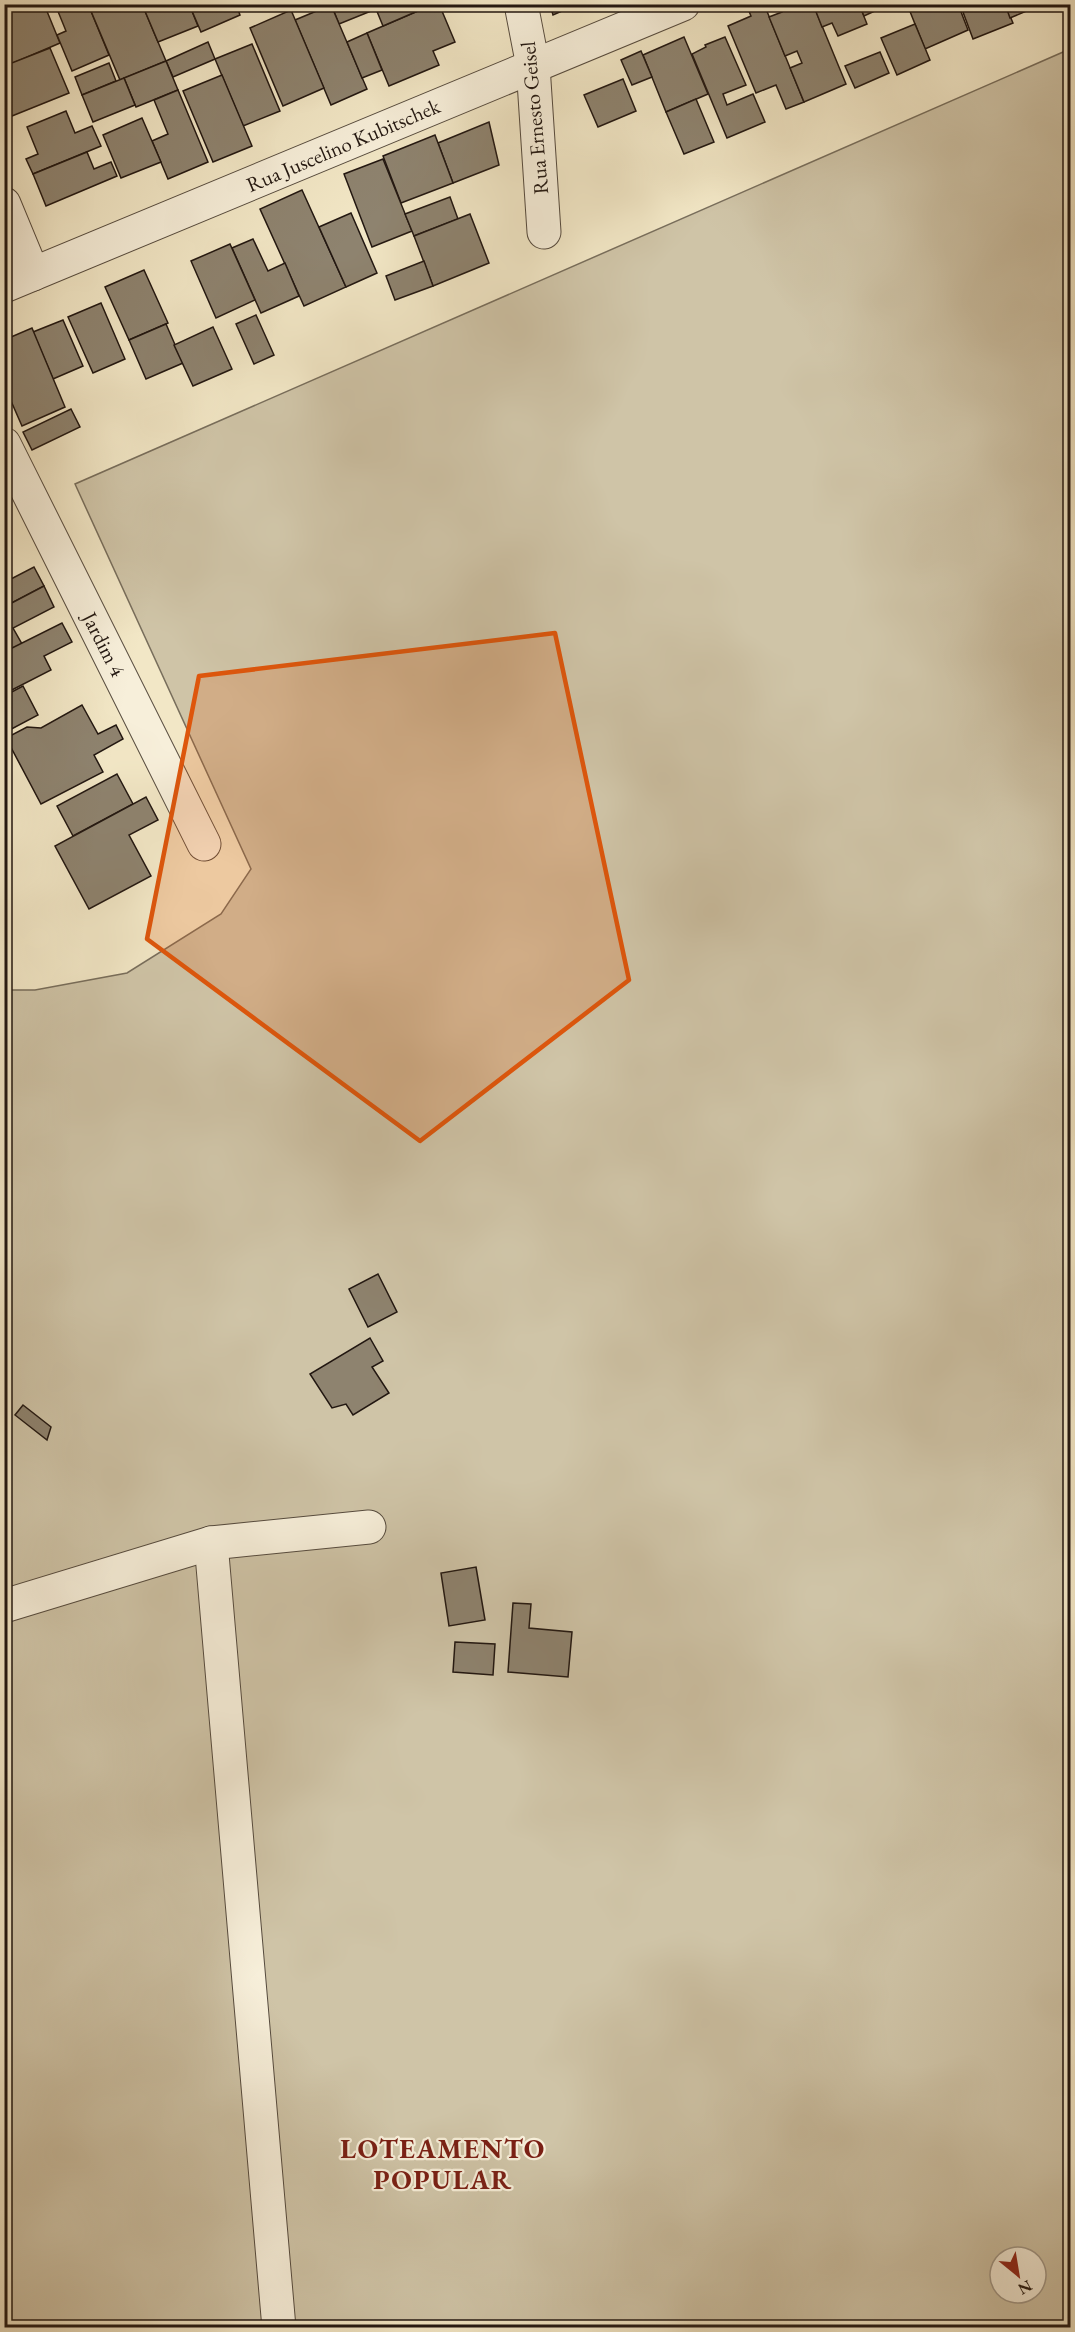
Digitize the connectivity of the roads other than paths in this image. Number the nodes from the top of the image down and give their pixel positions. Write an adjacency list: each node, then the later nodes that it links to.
1 (521, 4): 3 (street, Rua Ernesto Geisel)
2 (682, 4): 3 (street, Rua Juscelino Kubitschek)
3 (533, 66): 5 (street, Rua Ernesto Geisel); 6 (street, Rua Juscelino Kubitschek)
4 (4, 204): 6 (street)
5 (543, 232)
6 (19, 280)
7 (4, 444): 8 (street, Jardim 4)
8 (204, 844)
9 (369, 1527): 10 (street)
10 (211, 1543): 11 (street); 12 (street)
11 (4, 1606)
12 (279, 2328)

